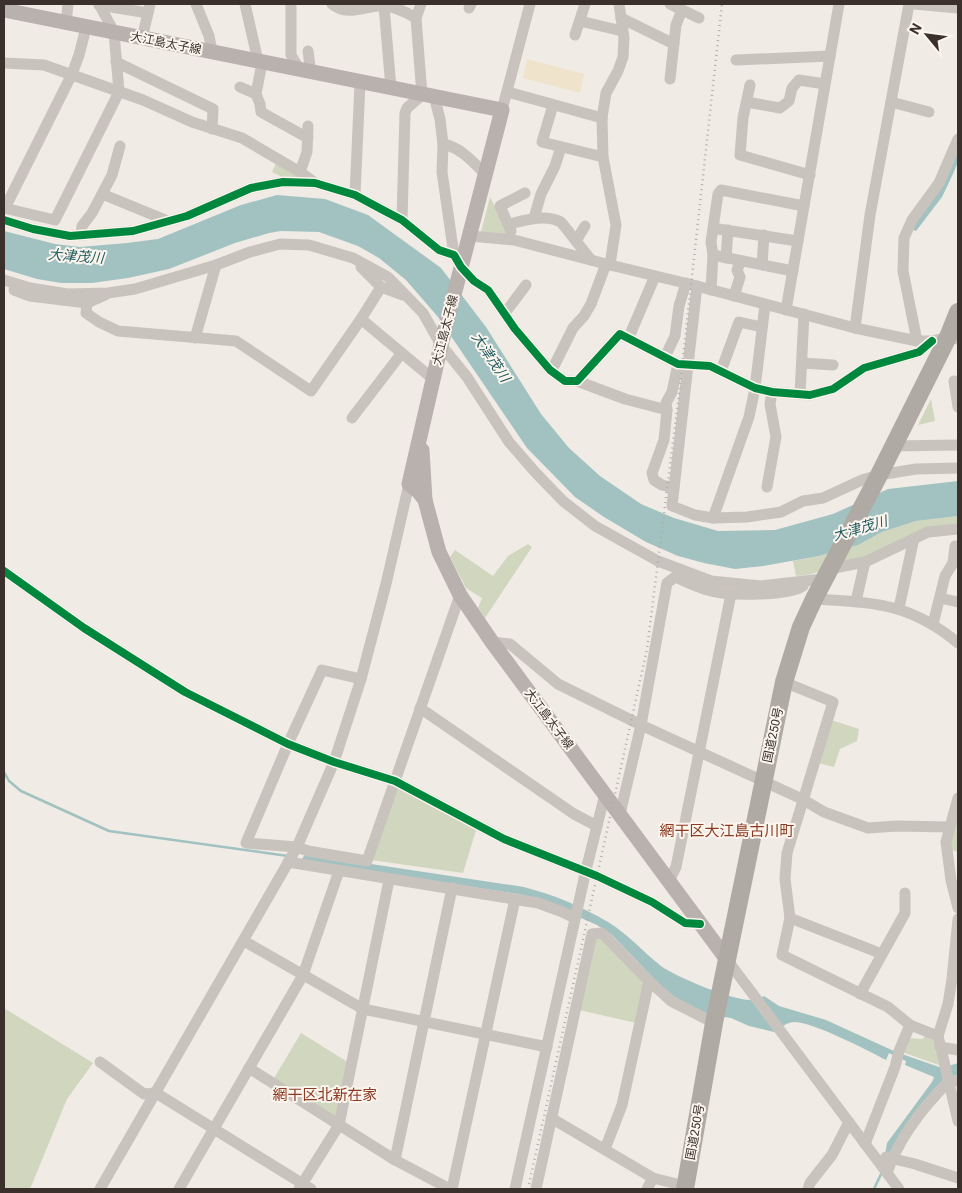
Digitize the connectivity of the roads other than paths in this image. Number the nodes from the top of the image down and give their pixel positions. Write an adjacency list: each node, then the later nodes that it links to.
1 (68, 4): 24 (street)
2 (99, 4): 16 (street); 27 (street)
3 (196, 4): 31 (street)
4 (245, 4): 36 (street)
5 (291, 4): 38 (street)
6 (332, 4): 15 (street)
7 (421, 4): 20 (street)
8 (530, 4): 47 (street)
9 (585, 4): 23 (street)
10 (619, 4): 21 (street)
11 (670, 4): 19 (street)
12 (839, 4): 33 (street)
13 (909, 4): 51 (street)
14 (914, 4): 17 (street)
15 (387, 5): 20 (street); 45 (street)
16 (149, 8): 29 (street)
17 (958, 8)
18 (4, 10): 24 (main road, 大江島太子線)
19 (682, 10): 22 (street); 30 (street)
20 (416, 18): 49 (street)
21 (621, 18): 26 (street); 30 (street)
22 (699, 18)
23 (580, 21): 26 (street); 28 (street)
24 (66, 24): 25 (main road, 大江島太子線)
25 (86, 28): 27 (main road, 大江島太子線); 39 (street)
26 (622, 31): 55 (street)
27 (114, 32): 29 (main road, 大江島太子線); 35 (street)
28 (575, 35)
29 (142, 39): 31 (main road, 大江島太子線)
30 (674, 44): 40 (street)
31 (212, 51): 36 (main road, 大江島太子線)
32 (308, 51): 38 (street)
33 (830, 56): 34 (street); 42 (street)
34 (736, 60)
35 (116, 62): 46 (street); 56 (street)
36 (260, 62): 38 (main road, 大江島太子線); 48 (street)
37 (4, 63): 39 (street)
38 (305, 72): 41 (main road, 大江島太子線)
39 (72, 74): 46 (street); 70 (street)
40 (670, 79)
41 (360, 83): 45 (main road, 大江島太子線); 68 (street)
42 (825, 84): 50 (street); 64 (street)
43 (750, 85): 50 (street)
44 (240, 87): 48 (street)
45 (391, 88): 49 (main road, 大江島太子線)
46 (119, 92): 56 (street); 70 (street)
47 (508, 92): 52 (street); 53 (street)
48 (256, 94): 62 (street)
49 (428, 95): 53 (main road, 大江島太子線); 58 (street); 72 (street)
50 (748, 102): 64 (street)
51 (890, 102): 54 (street); 110 (street)
52 (553, 104): 55 (street); 60 (street)
53 (502, 110): 63 (main road, 大江島太子線)
54 (929, 112)
55 (602, 118): 61 (street)
56 (212, 129): 62 (street)
57 (958, 139): 115 (street)
58 (443, 144): 63 (street); 88 (street)
59 (120, 146): 67 (street)
60 (561, 147): 61 (street); 71 (street)
61 (603, 157): 89 (street)
62 (300, 172): 65 (street)
63 (486, 175): 77 (main road, 大江島太子線)
64 (810, 175): 69 (street)
65 (315, 183): 68 (street); 73 (street)
66 (525, 193): 74 (street)
67 (102, 194): 73 (street); 76 (street)
68 (355, 195): 72 (street)
69 (804, 206): 80 (street); 82 (street)
70 (4, 212): 76 (street)
71 (534, 218): 74 (street); 81 (street)
72 (402, 220): 88 (street)
73 (168, 221): 76 (street)
74 (509, 224): 79 (street)
75 (585, 226): 81 (street)
76 (81, 235)
77 (470, 236): 79 (street); 88 (main road, 大江島太子線)
78 (764, 236): 80 (street); 84 (street); 90 (street)
79 (514, 240): 85 (street)
80 (798, 240): 91 (street)
81 (576, 241): 85 (street)
82 (712, 255): 84 (street); 98 (street)
83 (353, 258): 87 (street); 97 (street); 101 (street)
84 (726, 258): 86 (street)
85 (591, 260): 89 (street)
86 (741, 261): 90 (street); 100 (street)
87 (216, 265): 99 (street); 112 (street)
88 (458, 265): 106 (street); 114 (main road, 大江島太子線)
89 (608, 265): 92 (street); 121 (street)
90 (762, 265): 91 (street)
91 (793, 271): 104 (street)
92 (655, 276): 96 (street); 111 (street)
93 (4, 280): 99 (street)
94 (4, 284): 102 (street)
95 (526, 285): 106 (street)
96 (692, 285): 98 (street); 117 (street); 119 (street)
97 (381, 287): 101 (street); 108 (street)
98 (711, 290): 100 (street)
99 (108, 293): 102 (street)
100 (734, 296): 103 (street)
101 (408, 297): 114 (street)
102 (87, 303): 112 (street)
103 (765, 305): 104 (street); 109 (street)
104 (786, 310): 107 (street)
105 (958, 312): 113 (highway, 国道250号)
106 (505, 313): 121 (street)
107 (804, 314): 110 (street); 118 (street)
108 (361, 319): 112 (street); 116 (street)
109 (762, 327): 122 (street); 126 (street)
110 (855, 328): 115 (street)
111 (629, 337): 117 (street); 125 (street)
112 (195, 338)
113 (946, 339): 115 (street); 128 (street); 134 (highway, 国道250号)
114 (442, 341): 123 (main road, 大江島太子線); 147 (street)
115 (917, 341)
116 (401, 354): 123 (street); 131 (street)
117 (665, 356): 119 (street)
118 (802, 363): 120 (street); 128 (street)
119 (683, 365): 122 (street); 130 (street); 139 (street)
120 (833, 365)
121 (550, 370): 125 (street)
122 (721, 371): 126 (street)
123 (433, 379): 132 (main road, 大江島太子線)
124 (954, 380): 129 (street)
125 (576, 381): 130 (street)
126 (755, 388): 127 (street); 141 (street)
127 (772, 392): 128 (street); 138 (street)
128 (800, 394)
129 (958, 408)
130 (667, 410): 139 (street)
131 (352, 418)
132 (423, 426): 137 (main road, 大江島太子線); 140 (main road)
133 (958, 445): 134 (street)
134 (893, 446): 136 (highway, 国道250号)
135 (958, 468): 136 (street)
136 (879, 475): 141 (street); 147 (highway, 国道250号)
137 (409, 484): 140 (main road, 大江島太子線); 158 (street)
138 (768, 486)
139 (674, 488): 141 (street)
140 (425, 500): 149 (main road, 大江島太子線)
141 (712, 518)
142 (958, 529): 143 (street)
143 (914, 538): 145 (street); 154 (street)
144 (958, 547): 151 (street)
145 (864, 562): 147 (street); 152 (street)
146 (4, 571): 162 (street)
147 (820, 576): 148 (street); 150 (highway, 国道250号)
148 (731, 594): 161 (street); 163 (street)
149 (460, 595): 156 (main road, 大江島太子線); 160 (street)
150 (814, 598): 152 (street); 159 (highway, 国道250号)
151 (940, 598): 153 (street); 155 (street)
152 (856, 602): 154 (street)
153 (958, 602)
154 (899, 608): 155 (street)
155 (932, 624): 157 (street)
156 (492, 642): 161 (street); 167 (main road, 大江島太子線)
157 (958, 643)
158 (361, 679): 162 (street); 164 (street)
159 (784, 682): 166 (highway, 国道250号); 169 (street)
160 (420, 708): 165 (street); 171 (street)
161 (641, 725): 163 (street); 170 (street)
162 (288, 744): 164 (street); 173 (street)
163 (699, 751): 166 (street); 179 (street)
164 (334, 762): 165 (street); 173 (street)
165 (395, 781): 173 (street); 175 (street)
166 (764, 782): 169 (street); 190 (highway, 国道250号)
167 (606, 794): 170 (main road, 大江島太子線); 171 (street)
168 (958, 798): 172 (street)
169 (802, 799): 172 (street); 185 (street)
170 (620, 814): 179 (main road, 大江島太子線)
171 (597, 826): 175 (street)
172 (949, 828): 178 (street)
173 (297, 847): 174 (street)
174 (288, 862): 176 (street); 188 (street)
175 (586, 870): 184 (street); 187 (street)
176 (338, 871): 177 (street); 191 (street)
177 (390, 880): 180 (street); 195 (street)
178 (954, 880): 183 (street)
179 (669, 881): 187 (main road, 大江島太子線)
180 (452, 888): 182 (street); 196 (street)
181 (905, 893): 189 (street)
182 (515, 899): 184 (street); 199 (street)
183 (958, 908)
184 (575, 918): 201 (street)
185 (790, 918): 189 (street); 193 (street)
186 (958, 919): 194 (street)
187 (700, 924): 190 (main road, 大江島太子線)
188 (244, 941): 191 (street); 206 (street)
189 (882, 954): 193 (street)
190 (728, 961): 197 (highway, 国道250号); 209 (street)
191 (303, 975): 195 (street); 204 (street)
192 (649, 982): 197 (street); 207 (street); 213 (street)
193 (860, 994): 198 (street)
194 (953, 1006): 200 (street)
195 (363, 1009): 196 (street); 210 (street)
196 (424, 1022): 199 (street); 215 (street)
197 (714, 1024): 219 (highway, 国道250号)
198 (910, 1025): 200 (street); 212 (street)
199 (485, 1035): 201 (street); 222 (street)
200 (939, 1041): 202 (street); 205 (street)
201 (547, 1047): 223 (street)
202 (958, 1050)
203 (100, 1062): 206 (street)
204 (248, 1068): 210 (street); 211 (street)
205 (954, 1081): 208 (street); 214 (street)
206 (156, 1093): 211 (street); 220 (street)
207 (551, 1118): 213 (street); 224 (street)
208 (958, 1121)
209 (849, 1122): 212 (street); 226 (street)
210 (339, 1125): 215 (street); 218 (street)
211 (214, 1128): 218 (street); 221 (street)
212 (865, 1144): 214 (street)
213 (605, 1149): 216 (street)
214 (882, 1157): 217 (street); 227 (street)
215 (395, 1160): 222 (street)
216 (653, 1178): 219 (street); 225 (street)
217 (958, 1178)
218 (304, 1188)
219 (685, 1188)
220 (100, 1189)
221 (180, 1189)
222 (451, 1189)
223 (515, 1189)
224 (536, 1189)
225 (647, 1189)
226 (808, 1189)
227 (899, 1189)

